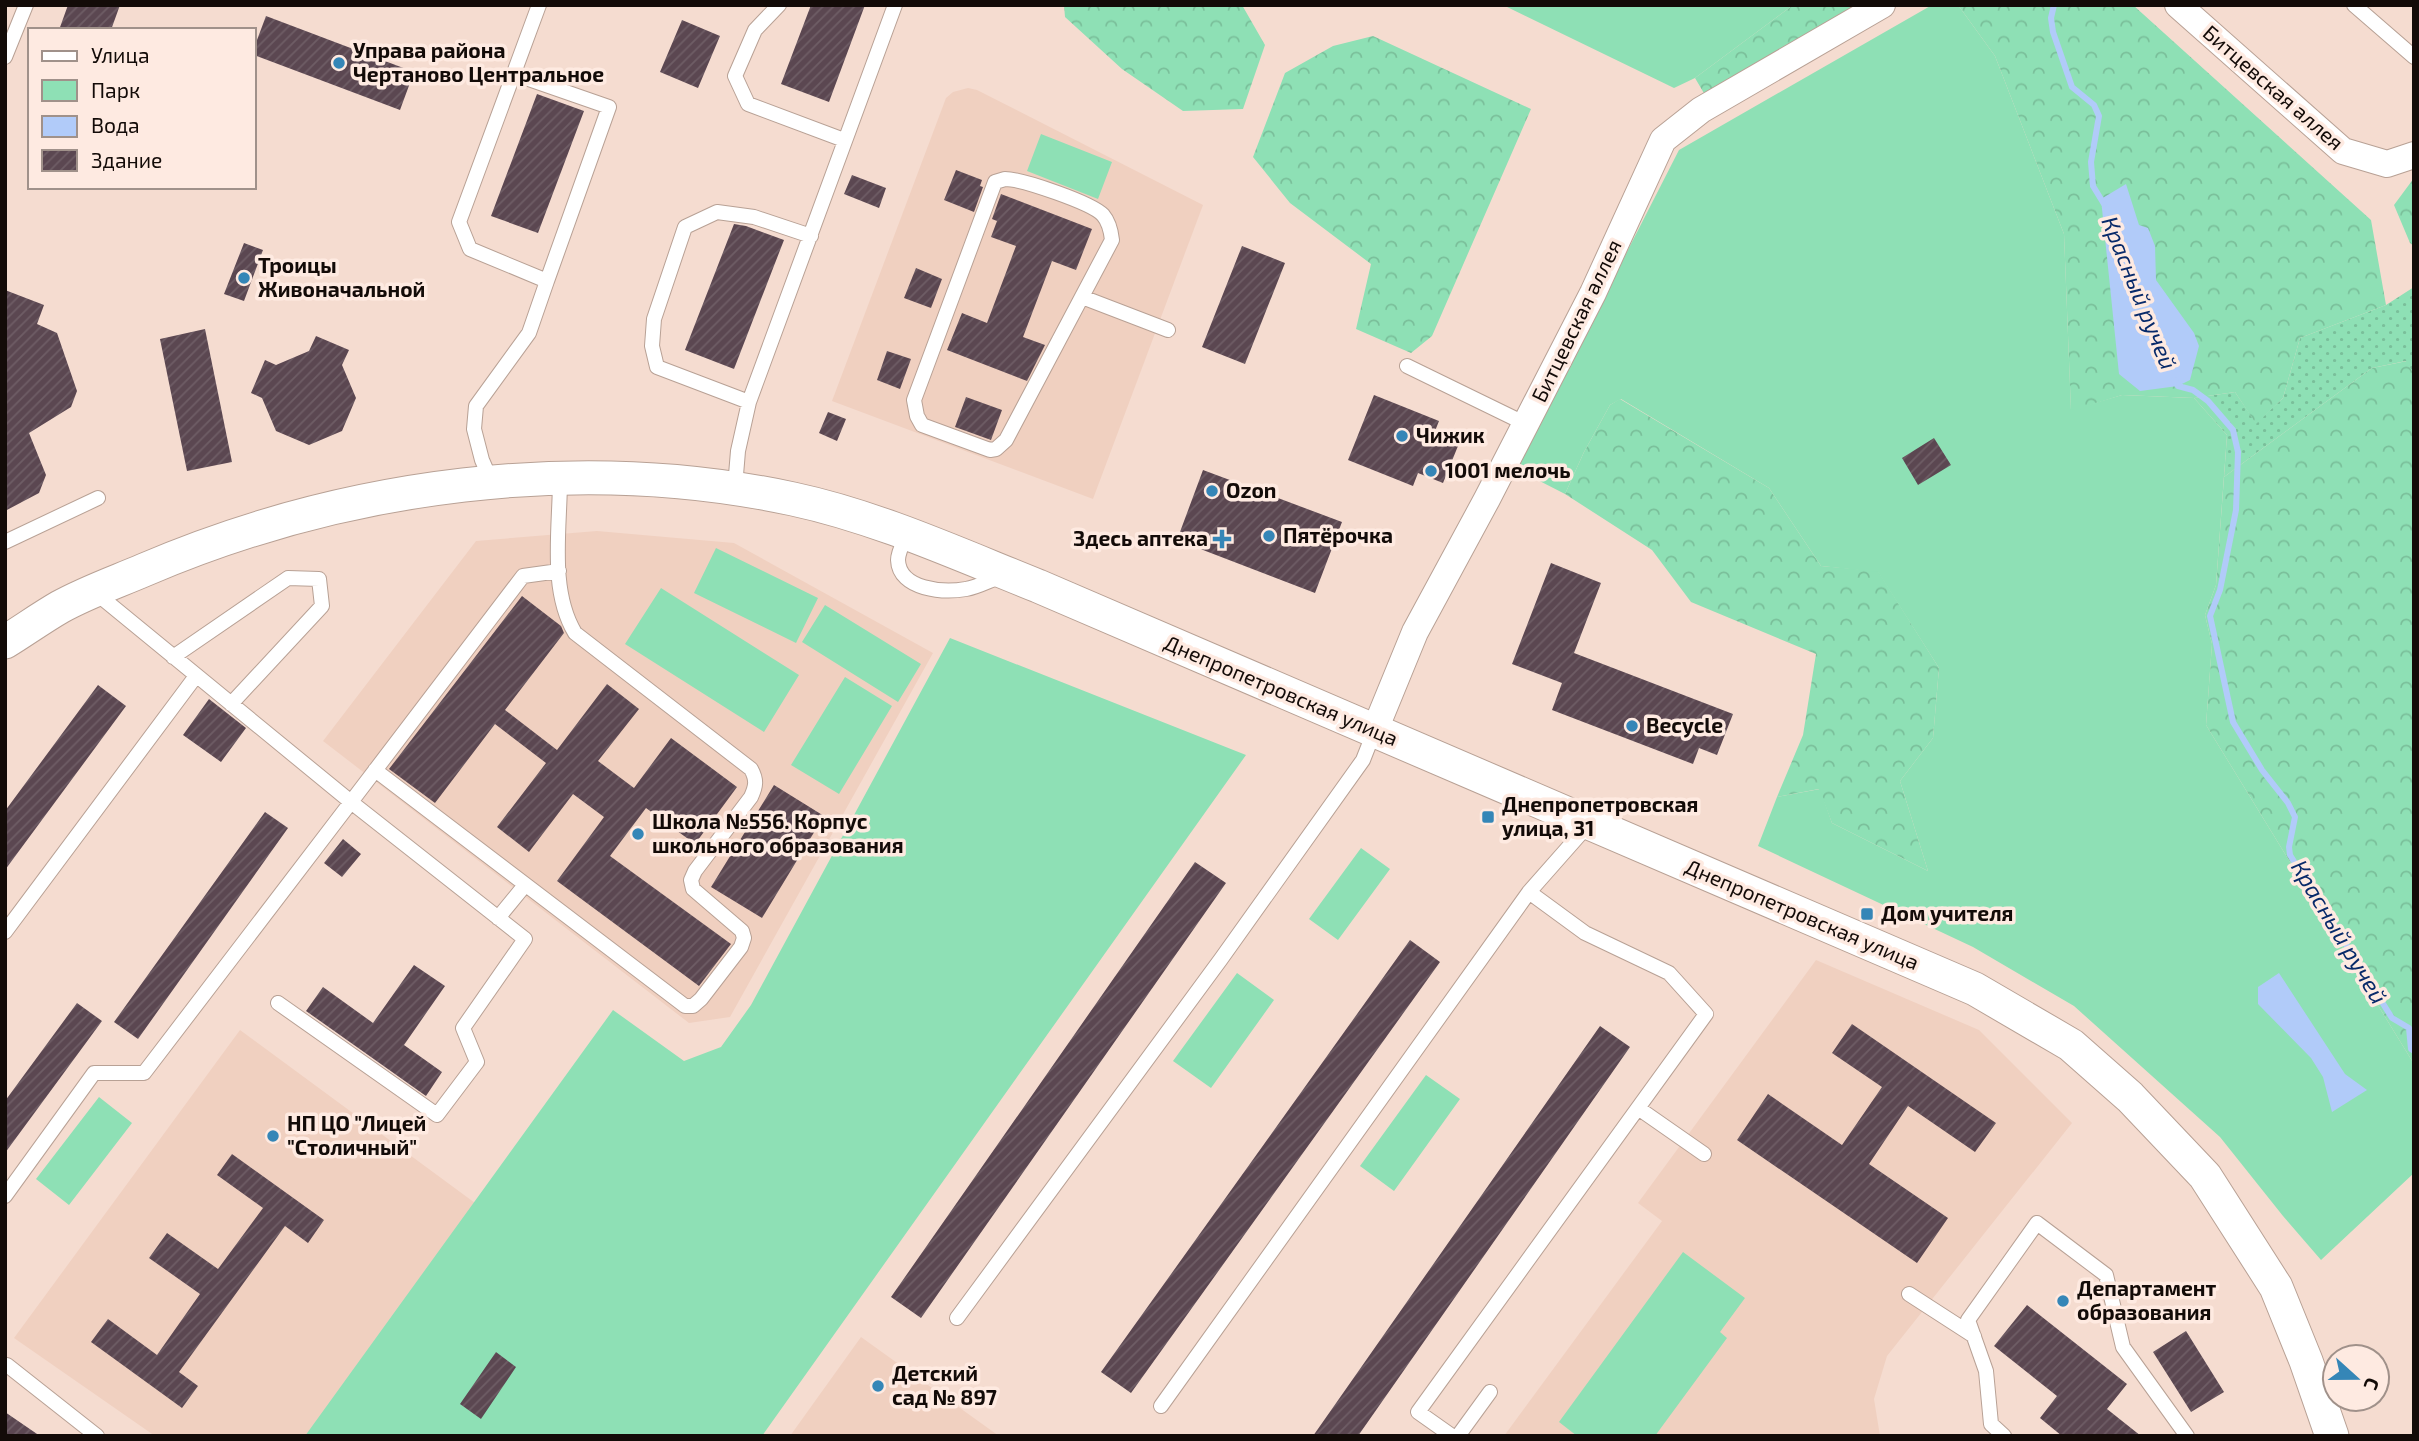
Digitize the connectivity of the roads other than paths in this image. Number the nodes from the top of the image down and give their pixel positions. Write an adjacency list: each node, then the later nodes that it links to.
1 (26, 5): 8 (lane)
2 (539, 5): 10 (lane)
3 (779, 5): 11 (lane)
4 (895, 5): 11 (lane)
5 (1882, 5): 19 (street, Битцевская аллея)
6 (2178, 5): 12 (street, Битцевская аллея)
7 (2354, 5): 9 (lane)
8 (5, 57)
9 (2414, 57)
10 (514, 74): 14 (lane); 14 (lane)
11 (845, 140): 13 (lane)
12 (2414, 155)
13 (811, 236): 18 (lane); 18 (lane)
14 (547, 281): 21 (lane)
15 (1082, 297): 15 (lane); 16 (lane)
16 (1168, 330)
17 (1407, 366): 19 (lane)
18 (749, 402): 22 (lane)
19 (1526, 424): 31 (street, Битцевская аллея)
20 (560, 479): 21 (street, Днепропетровская улица); 22 (street, Днепропетровская улица); 25 (lane)
21 (492, 483): 26 (street, Днепропетровская улица)
22 (735, 487): 31 (street, Днепропетровская улица)
23 (98, 498): 24 (lane)
24 (5, 542)
25 (559, 571): 32 (lane); 35 (lane)
26 (94, 591): 27 (street, Днепропетровская улица); 28 (lane)
27 (5, 642)
28 (173, 657): 29 (lane); 30 (lane)
29 (196, 676): 30 (lane); 38 (lane)
30 (231, 705): 33 (lane)
31 (1374, 732): 34 (street, Днепропетровская улица); 44 (lane)
32 (375, 770): 33 (lane); 35 (lane)
33 (351, 802): 37 (lane); 42 (lane)
34 (1589, 824): 36 (lane); 54 (street, Днепропетровская улица)
35 (525, 885): 37 (lane)
36 (1529, 892): 40 (lane); 48 (lane)
37 (498, 918): 39 (lane)
38 (5, 932)
39 (278, 1003)
40 (1638, 1108): 41 (lane); 50 (lane)
41 (1704, 1154)
42 (5, 1196)
43 (1909, 1294): 45 (lane)
44 (957, 1318)
45 (1974, 1336): 52 (lane); 53 (lane)
46 (5, 1366): 49 (lane)
47 (1490, 1392): 51 (lane)
48 (1161, 1406)
49 (97, 1436)
50 (1452, 1436)
51 (1458, 1436)
52 (2004, 1436)
53 (2187, 1436)
54 (2332, 1436)

